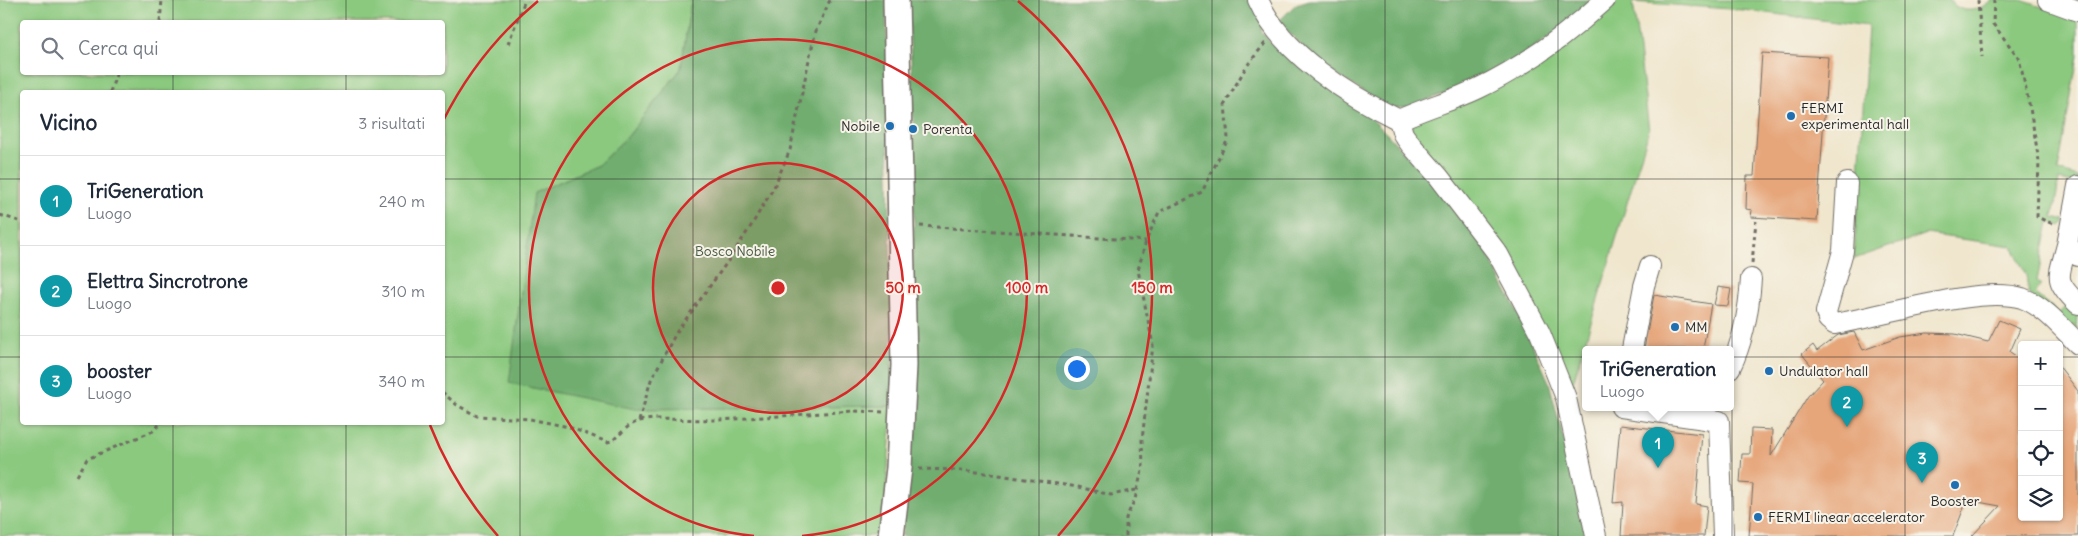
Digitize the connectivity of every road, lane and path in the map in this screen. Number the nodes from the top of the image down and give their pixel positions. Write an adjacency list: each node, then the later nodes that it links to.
1 (162, 0): 11 (path)
2 (525, 0): 13 (path)
3 (830, 0): 36 (path)
4 (896, 0): 23 (main road)
5 (1258, 0): 12 (street)
6 (1605, 0): 17 (street)
7 (1978, 0): 14 (path)
8 (1994, 0): 25 (path)
9 (2050, 0): 10 (street)
10 (2078, 11)
11 (160, 20)
12 (1276, 30): 17 (street); 24 (path)
13 (508, 44)
14 (1982, 58)
15 (116, 75): 16 (path)
16 (111, 90)
17 (1399, 120): 43 (street)
18 (1847, 183): 29 (street)
19 (2078, 186): 25 (street)
20 (0, 215): 21 (path)
21 (20, 221)
22 (1756, 221): 27 (path)
23 (901, 224): 24 (path); 34 (main road)
24 (1146, 241): 40 (path)
25 (2072, 244): 28 (street)
26 (1650, 266): 30 (street)
27 (1751, 279): 31 (street)
28 (2078, 304)
29 (2078, 344)
30 (1633, 346)
31 (1734, 360)
32 (445, 395): 36 (path)
33 (1678, 411): 35 (street)
34 (902, 413): 36 (path); 38 (main road)
35 (1720, 414): 44 (street)
36 (639, 421)
37 (159, 425): 39 (path)
38 (899, 468): 40 (path); 41 (main road)
39 (77, 476)
40 (1136, 490): 42 (path)
41 (892, 536)
42 (1126, 536)
43 (1596, 536)
44 (1723, 536)

